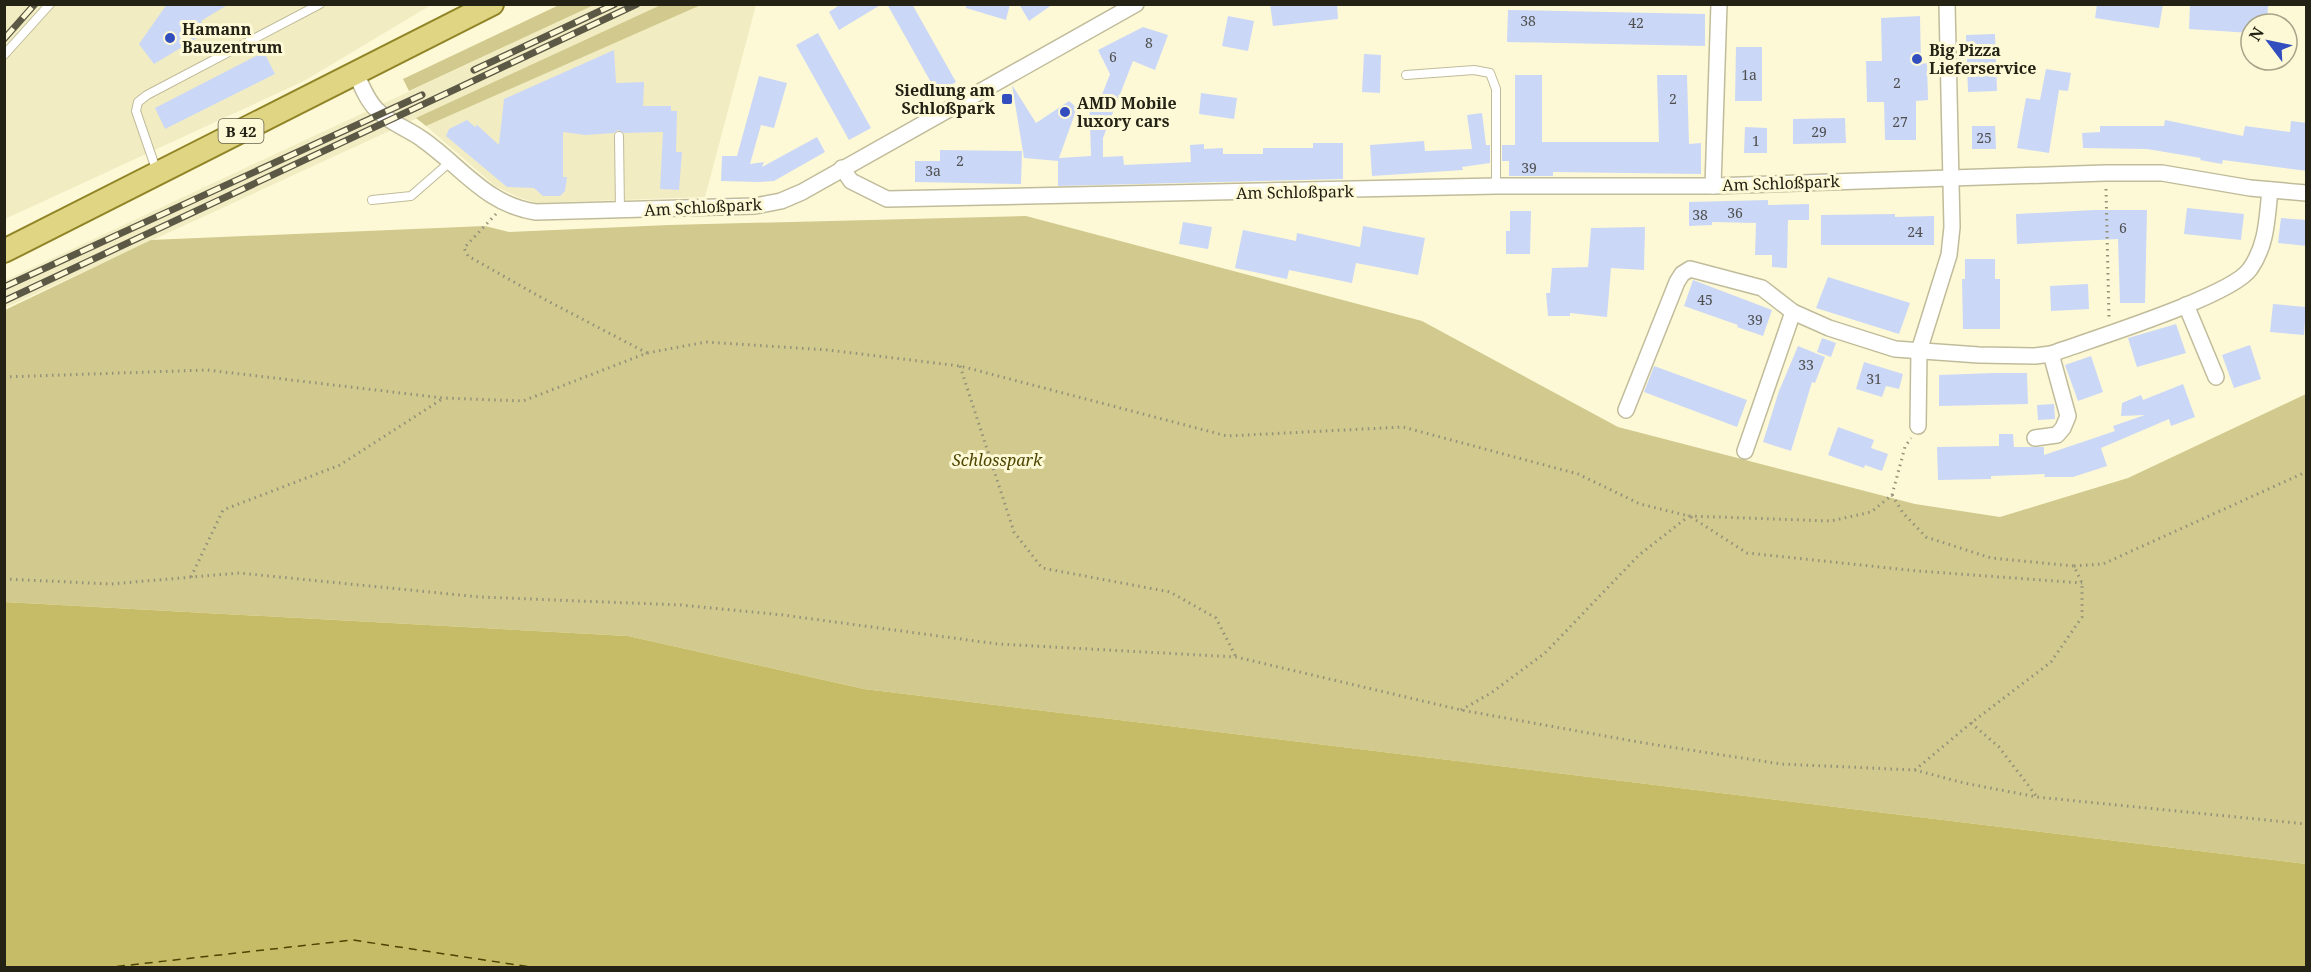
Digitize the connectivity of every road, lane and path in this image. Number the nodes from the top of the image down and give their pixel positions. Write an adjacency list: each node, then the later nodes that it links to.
1 (50, 4): 7 (lane)
2 (320, 4): 13 (lane)
3 (492, 4): 8 (main road, B 42)
4 (1136, 4): 12 (street)
5 (1719, 4): 17 (street)
6 (1947, 4): 15 (street)
7 (4, 54)
8 (356, 73): 11 (street, Am Schloßpark); 13 (main road, B 42)
9 (1406, 75): 16 (lane)
10 (619, 136): 22 (lane)
11 (450, 162): 20 (lane); 21 (street, Am Schloßpark)
12 (842, 168): 16 (street, Am Schloßpark); 22 (street, Am Schloßpark)
13 (158, 173): 23 (main road, B 42)
14 (2105, 173): 15 (street, Am Schloßpark); 18 (street, Am Schloßpark); 26 (path)
15 (1951, 178): 17 (street, Am Schloßpark); 27 (street)
16 (1496, 186): 17 (street, Am Schloßpark)
17 (1713, 186)
18 (2270, 190): 19 (street, Am Schloßpark); 24 (street)
19 (2307, 193)
20 (372, 200)
21 (505, 204): 22 (street, Am Schloßpark); 28 (path)
22 (620, 211)
23 (4, 251)
24 (2186, 305): 26 (street); 32 (street)
25 (1793, 312): 27 (street); 34 (street); 37 (street)
26 (2110, 332): 29 (street)
27 (1918, 351): 29 (street); 35 (street)
28 (647, 353): 30 (path); 33 (path)
29 (2051, 354): 36 (street)
30 (960, 366): 40 (path); 45 (path)
31 (4, 377): 33 (path)
32 (2216, 377)
33 (443, 398): 42 (path)
34 (1626, 410)
35 (1918, 426): 39 (path)
36 (2035, 438)
37 (1745, 451)
38 (2307, 472): 41 (path)
39 (1892, 495): 40 (path); 41 (path)
40 (1689, 516): 44 (path); 46 (path)
41 (2074, 566): 44 (path)
42 (191, 577): 43 (path); 45 (path)
43 (4, 579)
44 (2082, 583): 47 (path)
45 (1236, 657): 46 (path)
46 (1461, 710): 48 (path)
47 (1971, 723): 48 (path); 49 (path)
48 (1915, 770): 49 (path)
49 (2037, 797): 50 (path)
50 (2307, 824)

